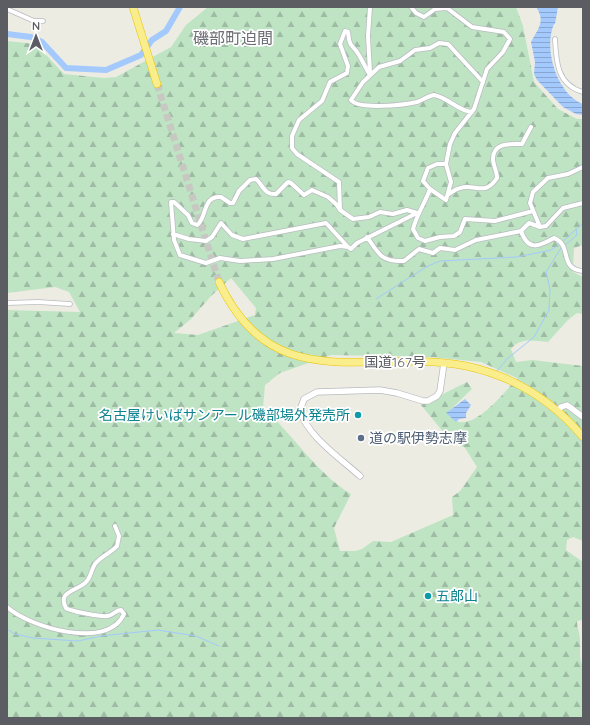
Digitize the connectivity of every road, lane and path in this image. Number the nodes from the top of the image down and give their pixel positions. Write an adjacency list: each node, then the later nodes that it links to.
1 (133, 7): 8 (highway)
2 (370, 7): 7 (street)
3 (411, 7): 9 (street)
4 (7, 9): 5 (street)
5 (42, 21)
6 (555, 39): 10 (street)
7 (370, 75): 9 (street); 11 (street); 18 (street)
8 (156, 81)
9 (483, 82): 11 (street)
10 (583, 92)
11 (472, 112): 13 (street)
12 (531, 127): 16 (street)
13 (446, 164): 15 (street); 16 (street)
14 (583, 167): 19 (street)
15 (430, 189): 16 (street); 20 (street)
16 (449, 194)
17 (583, 203): 21 (street)
18 (340, 210): 20 (street); 23 (street)
19 (533, 211): 20 (street); 21 (street)
20 (417, 213): 24 (street)
21 (540, 227): 22 (street)
22 (521, 231): 24 (street); 26 (street)
23 (173, 234): 25 (street); 25 (street)
24 (367, 237): 25 (street)
25 (348, 247)
26 (583, 271)
27 (219, 282): 30 (highway, 国道167号)
28 (7, 303): 29 (street)
29 (70, 304)
30 (444, 363): 31 (highway, 国道167号); 34 (street)
31 (558, 411): 32 (street); 33 (highway, 国道167号)
32 (583, 417)
33 (583, 437)
34 (360, 476)
35 (115, 526): 36 (street)
36 (7, 607)

